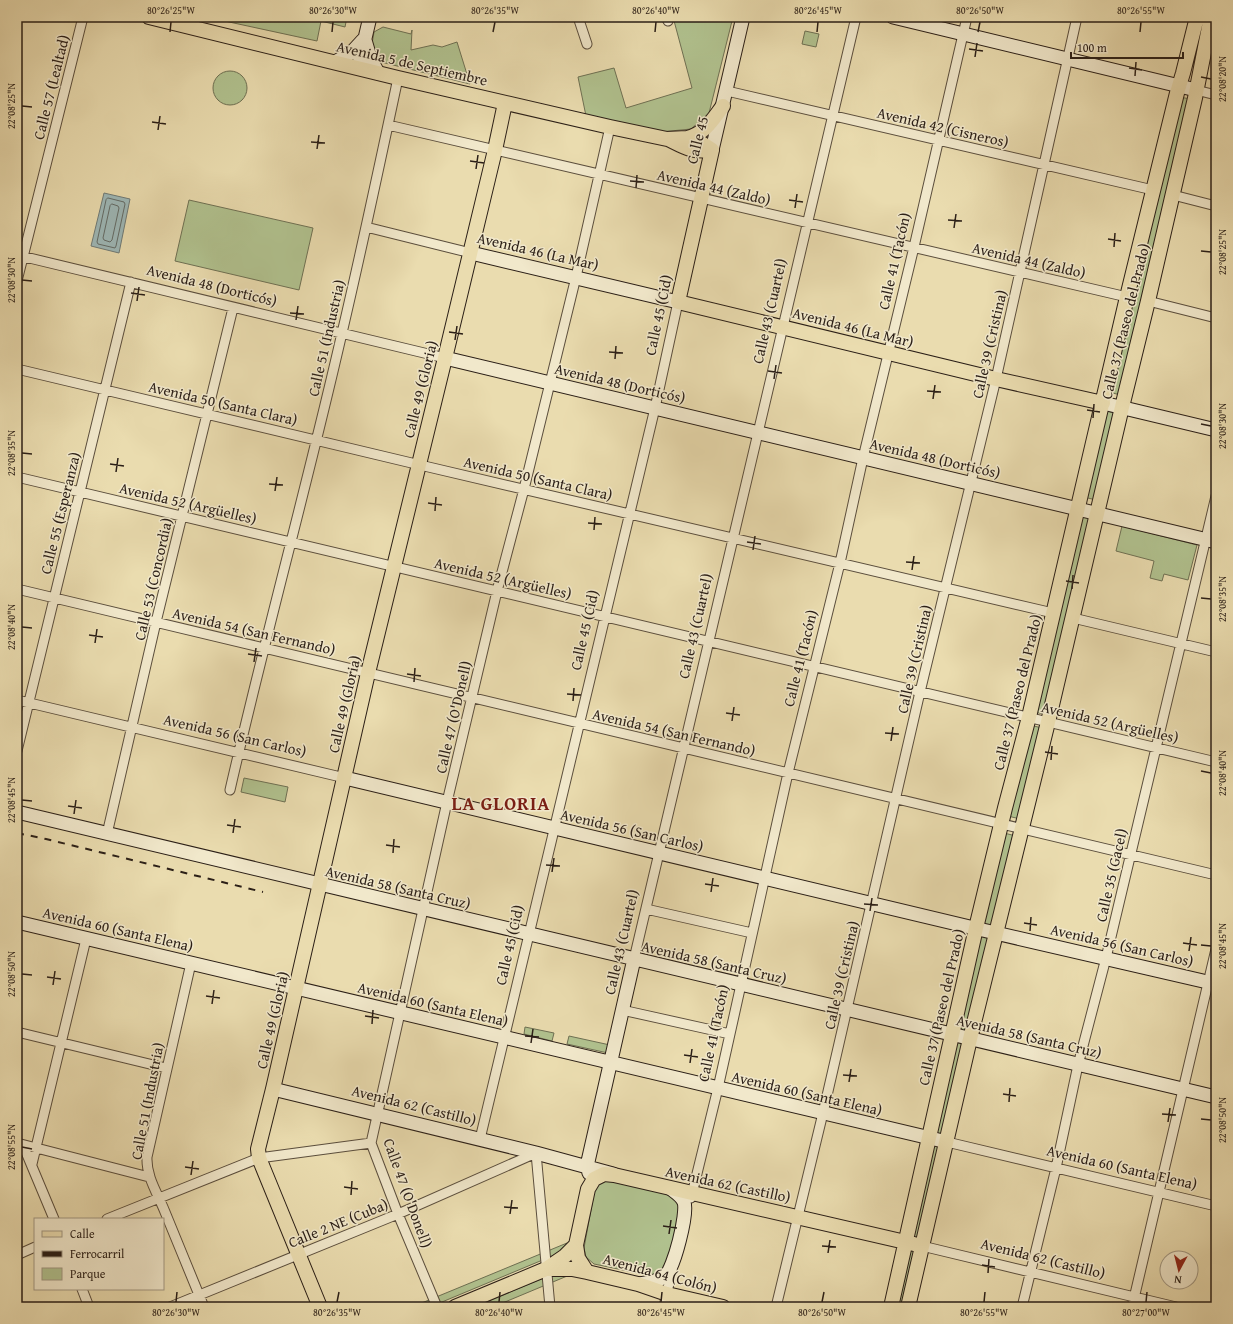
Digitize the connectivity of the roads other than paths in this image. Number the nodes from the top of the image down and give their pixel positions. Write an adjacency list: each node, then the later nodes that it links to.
1 (82, 17): 47 (street, Calle 57 (Lealtad))
2 (149, 17): 16 (main road, Avenida 5 de Septiembre)
3 (370, 17): 13 (street)
4 (578, 17): 14 (street)
5 (743, 17): 22 (street)
6 (856, 17): 28 (street, Calle 43 (Cuartel))
7 (892, 17): 12 (street)
8 (967, 17): 12 (street, Calle 41 (Tacón))
9 (1077, 17): 15 (street, Calle 39 (Cristina))
10 (1197, 17): 20 (main road, Calle 37 (Paseo del Prado))
11 (1211, 17): 21 (main road, Calle 37 (Paseo del Prado))
12 (963, 34): 15 (street); 32 (street, Calle 41 (Tacón))
13 (364, 38): 16 (street); 17 (street); 18 (street)
14 (587, 44)
15 (1067, 59): 20 (street); 36 (street, Calle 39 (Cristina))
16 (335, 62): 17 (main road, Avenida 5 de Septiembre)
17 (358, 68): 18 (main road, Avenida 5 de Septiembre)
18 (378, 72): 19 (main road, Avenida 5 de Septiembre)
19 (398, 78): 24 (main road, Avenida 5 de Septiembre); 29 (street, Calle 51 (Industria))
20 (1179, 86): 21 (street); 39 (main road, Calle 37 (Paseo del Prado))
21 (1196, 90): 23 (street); 40 (main road, Calle 37 (Paseo del Prado))
22 (726, 91): 26 (street, Calle 45); 28 (street, Avenida 42 (Cisneros))
23 (1216, 95)
24 (483, 98): 25 (main road, Avenida 5 de Septiembre); 30 (main road)
25 (505, 102): 27 (main road, Avenida 5 de Septiembre); 30 (main road, Calle 49 (Gloria))
26 (723, 106): 33 (main road); 35 (street, Calle 45)
27 (526, 108): 30 (main road); 31 (main road, Avenida 5 de Septiembre)
28 (833, 116): 32 (street, Avenida 42 (Cisneros)); 43 (street, Calle 43 (Cuartel))
29 (388, 125): 34 (street, Avenida 44 (Zaldo)); 44 (street, Calle 51 (Industria))
30 (500, 127): 34 (main road, Calle 49 (Gloria))
31 (610, 127): 33 (main road, Avenida 5 de Septiembre); 37 (street, Calle 47 (O'Donell))
32 (938, 140): 36 (street, Avenida 42 (Cisneros)); 45 (street, Calle 41 (Tacón))
33 (687, 143): 35 (main road, Avenida 5 de Septiembre); 38 (main road)
34 (495, 150): 37 (street, Avenida 44 (Zaldo)); 46 (main road, Calle 49 (Gloria))
35 (712, 150): 38 (main road, Calle 45)
36 (1043, 164): 39 (street, Avenida 42 (Cisneros)); 48 (street, Calle 39 (Cristina))
37 (600, 175): 41 (street, Avenida 44 (Zaldo)); 49 (street, Calle 47 (O'Donell))
38 (705, 179): 41 (main road, Calle 45)
39 (1153, 190): 52 (main road, Calle 37 (Paseo del Prado))
40 (1173, 195): 42 (street); 53 (main road, Calle 37 (Paseo del Prado))
41 (701, 198): 43 (street, Avenida 44 (Zaldo)); 54 (main road, Calle 45 (Cid))
42 (1216, 206)
43 (808, 223): 45 (street, Avenida 44 (Zaldo)); 57 (street, Calle 43 (Cuartel))
44 (366, 227): 46 (street, Avenida 46 (La Mar)); 58 (street, Calle 51 (Industria))
45 (914, 247): 48 (street, Avenida 44 (Zaldo)); 59 (street, Calle 41 (Tacón))
46 (471, 253): 49 (street, Avenida 46 (La Mar)); 60 (main road, Calle 49 (Gloria))
47 (20, 255): 50 (street, Calle 57 (Lealtad)); 51 (street, Avenida 48 (Dorticós))
48 (1019, 272): 52 (street, Avenida 44 (Zaldo)); 62 (street, Calle 39 (Cristina))
49 (576, 277): 54 (street, Avenida 46 (La Mar)); 63 (street, Calle 47 (O'Donell))
50 (17, 281)
51 (131, 282): 55 (street, Avenida 48 (Dorticós)); 64 (street, Calle 55 (Esperanza))
52 (1127, 297): 65 (main road, Calle 37 (Paseo del Prado))
53 (1148, 301): 56 (street); 66 (main road, Calle 37 (Paseo del Prado))
54 (678, 302): 57 (main road, Avenida 46 (La Mar)); 67 (street, Calle 45 (Cid))
55 (233, 308): 58 (street, Avenida 48 (Dorticós)); 68 (street, Calle 53 (Concordia))
56 (1216, 318)
57 (783, 328): 59 (main road, Avenida 46 (La Mar)); 70 (street, Calle 43 (Cuartel))
58 (342, 334): 60 (street, Avenida 48 (Dorticós)); 71 (street, Calle 51 (Industria))
59 (889, 353): 62 (main road, Avenida 46 (La Mar)); 72 (street, Calle 41 (Tacón))
60 (446, 358): 63 (street, Avenida 48 (Dorticós)); 73 (main road, Calle 49 (Gloria))
61 (17, 369): 64 (street, Avenida 50 (Santa Clara))
62 (996, 379): 65 (main road, Avenida 46 (La Mar)); 75 (street, Calle 39 (Cristina))
63 (550, 383): 67 (street, Avenida 48 (Dorticós)); 76 (street, Calle 47 (O'Donell))
64 (104, 390): 68 (street, Avenida 50 (Santa Clara)); 77 (street, Calle 55 (Esperanza))
65 (1103, 403): 66 (street, Avenida 46 (La Mar)); 79 (main road, Calle 37 (Paseo del Prado))
66 (1122, 407): 69 (street, Avenida 46 (La Mar)); 81 (main road, Calle 37 (Paseo del Prado))
67 (655, 408): 70 (street, Avenida 48 (Dorticós)); 80 (street, Calle 45 (Cid))
68 (207, 414): 71 (street, Avenida 50 (Santa Clara)); 82 (street, Calle 53 (Concordia))
69 (1215, 428)
70 (758, 432): 72 (street, Avenida 48 (Dorticós)); 83 (street, Calle 43 (Cuartel))
71 (316, 440): 73 (street, Avenida 50 (Santa Clara)); 85 (street, Calle 51 (Industria))
72 (863, 458): 75 (street, Avenida 48 (Dorticós)); 86 (street, Calle 41 (Tacón))
73 (420, 465): 76 (street, Avenida 50 (Santa Clara)); 87 (main road, Calle 49 (Gloria))
74 (17, 477): 77 (street, Avenida 52 (Argüelles))
75 (970, 483): 79 (street, Avenida 48 (Dorticós)); 88 (street, Calle 39 (Cristina))
76 (524, 489): 80 (street, Avenida 50 (Santa Clara)); 90 (street, Calle 47 (O'Donell))
77 (79, 492): 82 (street, Avenida 52 (Argüelles)); 91 (street, Calle 55 (Esperanza))
78 (1216, 496): 84 (street, Calle 35 (Gacel))
79 (1077, 509): 81 (street, Avenida 48 (Dorticós)); 92 (main road, Calle 37 (Paseo del Prado))
80 (630, 514): 83 (street, Avenida 50 (Santa Clara)); 93 (street, Calle 45 (Cid))
81 (1098, 514): 84 (street, Avenida 48 (Dorticós)); 94 (main road, Calle 37 (Paseo del Prado))
82 (182, 516): 85 (street, Avenida 52 (Argüelles)); 95 (street, Calle 53 (Concordia))
83 (733, 538): 86 (street, Avenida 50 (Santa Clara)); 96 (street, Calle 43 (Cuartel))
84 (1211, 541): 97 (street, Calle 35 (Gacel))
85 (291, 542): 87 (street, Avenida 52 (Argüelles)); 98 (street, Calle 51 (Industria))
86 (840, 563): 88 (street, Avenida 50 (Santa Clara)); 100 (street, Calle 41 (Tacón))
87 (394, 567): 90 (street, Avenida 52 (Argüelles)); 101 (main road, Calle 49 (Gloria))
88 (945, 588): 92 (street, Avenida 50 (Santa Clara)); 102 (street, Calle 39 (Cristina))
89 (17, 589): 91 (street, Avenida 54 (San Fernando))
90 (497, 591): 93 (street, Avenida 52 (Argüelles)); 103 (street, Calle 47 (O'Donell))
91 (54, 598): 95 (street, Avenida 54 (San Fernando)); 105 (street, Calle 55 (Esperanza))
92 (1053, 613): 106 (main road, Calle 37 (Paseo del Prado))
93 (605, 617): 96 (street, Avenida 52 (Argüelles)); 108 (street, Calle 45 (Cid))
94 (1073, 618): 97 (street); 107 (main road, Calle 37 (Paseo del Prado))
95 (156, 622): 98 (street, Avenida 54 (San Fernando)); 109 (street, Calle 53 (Concordia))
96 (709, 642): 100 (street, Avenida 52 (Argüelles)); 110 (street, Calle 43 (Cuartel))
97 (1181, 644): 99 (street); 111 (street, Calle 35 (Gacel))
98 (264, 648): 101 (street, Avenida 54 (San Fernando)); 113 (street, Calle 51 (Industria))
99 (1216, 652)
100 (814, 666): 102 (street, Avenida 52 (Argüelles)); 115 (street, Calle 41 (Tacón))
101 (368, 673): 103 (street, Avenida 54 (San Fernando)); 116 (main road, Calle 49 (Gloria))
102 (920, 692): 106 (street, Avenida 52 (Argüelles)); 118 (street, Calle 39 (Cristina))
103 (472, 698): 108 (street, Avenida 54 (San Fernando)); 119 (street, Calle 47 (O'Donell))
104 (17, 700): 105 (street, Avenida 56 (San Carlos))
105 (29, 702): 109 (street, Avenida 56 (San Carlos)); 112 (street, Calle 55 (Esperanza))
106 (1029, 718): 107 (street, Avenida 52 (Argüelles)); 121 (main road, Calle 37 (Paseo del Prado))
107 (1048, 722): 111 (street, Avenida 52 (Argüelles)); 123 (main road, Calle 37 (Paseo del Prado))
108 (580, 724): 110 (street, Avenida 54 (San Fernando)); 122 (street, Calle 45 (Cid))
109 (133, 727): 113 (street, Avenida 56 (San Carlos)); 124 (street, Calle 53 (Concordia))
110 (684, 748): 115 (street, Avenida 54 (San Fernando)); 125 (street, Calle 43 (Cuartel))
111 (1156, 748): 114 (street, Avenida 52 (Argüelles)); 126 (street, Calle 35 (Gacel))
112 (17, 751)
113 (238, 752): 116 (street, Avenida 56 (San Carlos)); 117 (street, Calle 51 (Industria))
114 (1216, 762)
115 (788, 773): 118 (street, Avenida 54 (San Fernando)); 128 (street, Calle 41 (Tacón))
116 (345, 778): 119 (street, Avenida 56 (San Carlos)); 129 (main road, Calle 49 (Gloria))
117 (230, 790)
118 (895, 799): 121 (street, Avenida 54 (San Fernando)); 130 (street, Calle 39 (Cristina))
119 (447, 802): 122 (street, Avenida 56 (San Carlos)); 131 (street, Calle 47 (O'Donell))
120 (17, 812): 124 (street, Avenida 58 (Santa Cruz))
121 (1001, 824): 123 (street, Avenida 54 (San Fernando)); 134 (main road, Calle 37 (Paseo del Prado))
122 (555, 828): 125 (street, Avenida 56 (San Carlos)); 137 (street, Calle 45 (Cid))
123 (1021, 829): 126 (street, Avenida 54 (San Fernando)); 136 (main road, Calle 37 (Paseo del Prado))
124 (107, 834): 129 (street, Avenida 58 (Santa Cruz))
125 (659, 853): 128 (street, Avenida 56 (San Carlos)); 132 (street, Calle 43 (Cuartel))
126 (1130, 854): 127 (street, Avenida 54 (San Fernando)); 140 (street, Calle 35 (Gacel))
127 (1216, 875)
128 (765, 878): 130 (street, Avenida 56 (San Carlos)); 135 (street, Calle 41 (Tacón))
129 (320, 885): 131 (street, Avenida 58 (Santa Cruz)); 145 (main road, Calle 49 (Gloria))
130 (872, 903): 134 (street, Avenida 56 (San Carlos)); 147 (street, Calle 39 (Cristina))
131 (423, 909): 137 (street, Avenida 58 (Santa Cruz)); 148 (street, Calle 47 (O'Donell))
132 (646, 909): 135 (street); 141 (street, Calle 43 (Cuartel))
133 (17, 922): 138 (street, Avenida 60 (Santa Elena))
134 (976, 928): 136 (street, Avenida 56 (San Carlos)); 151 (main road, Calle 37 (Paseo del Prado))
135 (752, 932): 144 (street, Calle 41 (Tacón))
136 (996, 933): 140 (street, Avenida 56 (San Carlos)); 153 (main road, Calle 37 (Paseo del Prado))
137 (530, 934): 141 (street, Avenida 58 (Santa Cruz)); 152 (street, Calle 45 (Cid))
138 (86, 939): 142 (street, Avenida 60 (Santa Elena)); 154 (street)
139 (1216, 949): 143 (street)
140 (1106, 958): 143 (street, Avenida 56 (San Carlos)); 156 (street, Calle 35 (Gacel))
141 (634, 959): 144 (street, Avenida 58 (Santa Cruz)); 146 (street, Calle 43 (Cuartel))
142 (191, 963): 145 (street, Avenida 60 (Santa Elena)); 157 (street, Calle 51 (Industria))
143 (1212, 983): 160 (street)
144 (740, 984): 147 (street, Avenida 58 (Santa Cruz)); 150 (street, Calle 41 (Tacón))
145 (296, 988): 148 (street, Avenida 60 (Santa Elena)); 159 (main road, Calle 49 (Gloria))
146 (622, 1010): 150 (street); 155 (street, Calle 43 (Cuartel))
147 (847, 1010): 151 (street, Avenida 58 (Santa Cruz)); 162 (street, Calle 39 (Cristina))
148 (400, 1013): 152 (street, Avenida 60 (Santa Elena)); 163 (street, Calle 47 (O'Donell))
149 (17, 1032): 154 (street)
150 (730, 1034): 158 (street, Calle 41 (Tacón))
151 (952, 1035): 153 (street, Avenida 58 (Santa Cruz)); 164 (main road, Calle 37 (Paseo del Prado))
152 (505, 1038): 155 (street, Avenida 60 (Santa Elena)); 165 (street, Calle 45 (Cid))
153 (970, 1039): 156 (street, Avenida 58 (Santa Cruz)); 167 (main road, Calle 37 (Paseo del Prado))
154 (61, 1043): 157 (street); 169 (street)
155 (610, 1062): 158 (street, Avenida 60 (Santa Elena)); 173 (street, Calle 43 (Cuartel))
156 (1078, 1065): 160 (street, Avenida 58 (Santa Cruz)); 174 (street, Calle 35 (Gacel))
157 (166, 1068): 176 (street, Calle 51 (Industria))
158 (718, 1088): 162 (street, Avenida 60 (Santa Elena)); 180 (street, Calle 41 (Tacón))
159 (274, 1089): 163 (street, Avenida 62 (Castillo)); 171 (main road, Calle 49 (Gloria))
160 (1183, 1090): 161 (street, Avenida 58 (Santa Cruz)); 179 (street)
161 (1216, 1098)
162 (823, 1113): 164 (street, Avenida 60 (Santa Elena)); 185 (street, Calle 39 (Cristina))
163 (377, 1114): 165 (street, Avenida 62 (Castillo)); 166 (street, Calle 47 (O'Donell))
164 (929, 1138): 167 (street, Avenida 60 (Santa Elena)); 188 (main road, Calle 37 (Paseo del Prado))
165 (480, 1139): 170 (street, Avenida 62 (Castillo))
166 (371, 1142): 171 (street); 183 (street, Calle 47 (O'Donell))
167 (947, 1142): 174 (street, Avenida 60 (Santa Elena)); 190 (main road, Calle 37 (Paseo del Prado))
168 (20, 1144): 169 (street); 172 (street)
169 (37, 1148): 172 (street); 176 (street)
170 (536, 1153): 173 (street, Avenida 62 (Castillo)); 183 (street, Calle 2 NE (Cuba)); 195 (street)
171 (259, 1158): 181 (street); 193 (main road, Calle 49 (Gloria))
172 (32, 1164): 186 (street)
173 (587, 1166): 175 (street, Avenida 62 (Castillo)); 177 (street, Calle 43 (Cuartel))
174 (1056, 1168): 179 (street, Avenida 60 (Santa Elena)); 197 (street, Calle 35 (Gacel))
175 (614, 1175): 177 (main road); 178 (main road, Avenida 62 (Castillo))
176 (149, 1177): 181 (street, Calle 51 (Industria))
177 (588, 1189): 189 (main road, Calle 43 (Cuartel))
178 (671, 1189): 180 (main road, Avenida 62 (Castillo)); 184 (street)
179 (1159, 1192): 182 (street, Avenida 60 (Santa Elena)); 201 (street)
180 (693, 1193): 184 (street, Calle 41 (Tacón)); 185 (main road, Avenida 62 (Castillo))
181 (160, 1199): 187 (street); 200 (street, Calle 51 (Industria))
182 (1216, 1206)
183 (398, 1214): 193 (street, Calle 2 NE (Cuba)); 207 (street, Calle 47 (O'Donell))
184 (685, 1214): 194 (street, Calle 41 (Tacón))
185 (798, 1216): 188 (main road, Avenida 62 (Castillo)); 211 (street, Calle 39 (Cristina))
186 (54, 1218)
187 (110, 1218)
188 (906, 1242): 190 (main road, Avenida 62 (Castillo)); 212 (main road, Calle 37 (Paseo del Prado))
189 (576, 1245): 195 (main road); 196 (main road)
190 (922, 1246): 197 (street, Avenida 62 (Castillo)); 213 (main road, Calle 37 (Paseo del Prado))
191 (34, 1247): 192 (street)
192 (17, 1255)
193 (298, 1255): 200 (street, Calle 2 NE (Cuba)); 206 (main road, Calle 49 (Gloria))
194 (673, 1265): 198 (street); 202 (street, Calle 41 (Tacón))
195 (546, 1269): 196 (main road, Avenida 64 (Colón)); 208 (main road); 209 (street)
196 (588, 1272): 198 (main road, Avenida 64 (Colón))
197 (1031, 1272): 201 (street, Avenida 62 (Castillo)); 214 (street, Calle 35 (Gacel))
198 (638, 1284): 202 (main road, Avenida 64 (Colón))
199 (82, 1290): 203 (street)
200 (199, 1294): 204 (street, Calle 2 NE (Cuba)); 205 (street, Calle 51 (Industria))
201 (1134, 1297): 215 (street); 216 (street, Avenida 62 (Castillo))
202 (666, 1300): 210 (main road, Avenida 64 (Colón))
203 (90, 1307)
204 (170, 1307)
205 (204, 1307)
206 (320, 1307)
207 (437, 1307)
208 (455, 1307)
209 (550, 1307)
210 (723, 1307)
211 (776, 1307)
212 (891, 1307)
213 (908, 1307)
214 (1022, 1307)
215 (1132, 1307)
216 (1176, 1307)

